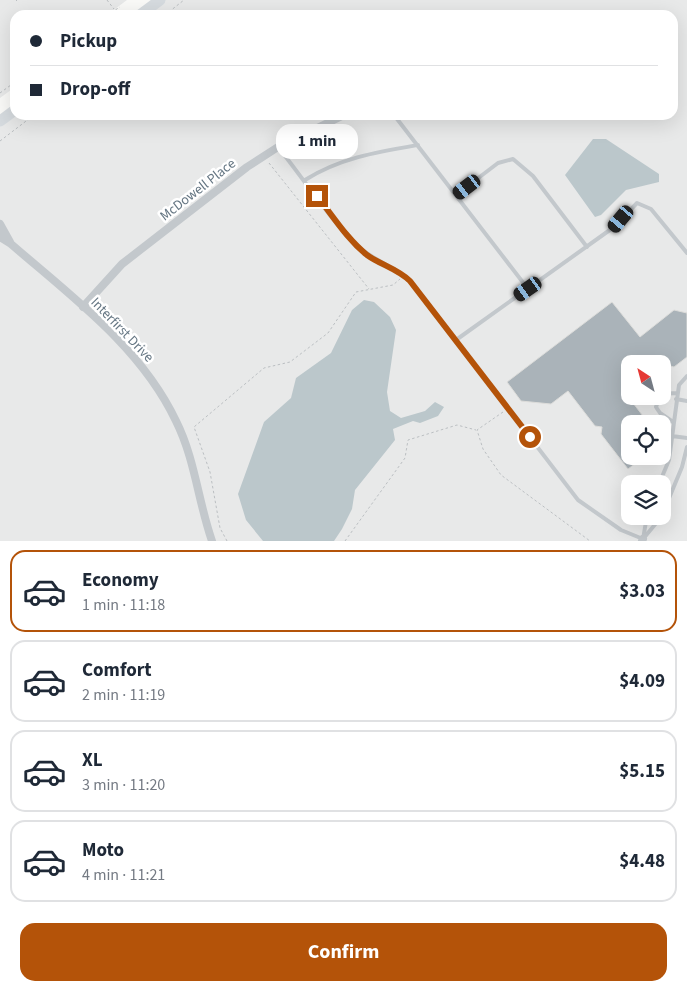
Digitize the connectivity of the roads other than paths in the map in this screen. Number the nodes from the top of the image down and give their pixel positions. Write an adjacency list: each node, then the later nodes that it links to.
1 (160, 0): 2 (main road)
2 (147, 10)
3 (334, 120): 6 (street, McDowell Place)
4 (398, 120): 5 (lane)
5 (418, 145): 7 (lane); 8 (lane)
6 (278, 148): 7 (lane); 15 (street, McDowell Place)
7 (305, 180): 16 (lane)
8 (456, 195): 12 (lane); 14 (lane)
9 (0, 224): 11 (street, Interfirst Drive)
10 (0, 237): 11 (street, Interfirst Drive)
11 (11, 244): 15 (street, Interfirst Drive)
12 (587, 247): 13 (lane); 14 (lane)
13 (687, 253)
14 (528, 289): 16 (lane)
15 (83, 307): 32 (street, Interfirst Drive)
16 (456, 340): 31 (lane)
17 (687, 376): 18 (lane)
18 (677, 392): 19 (lane); 20 (lane)
19 (671, 393)
20 (676, 399): 21 (lane); 23 (lane)
21 (687, 401)
22 (657, 405): 23 (lane)
23 (673, 422): 24 (lane)
24 (672, 436): 25 (lane); 27 (lane)
25 (687, 438)
26 (687, 447): 28 (lane)
27 (663, 475)
28 (671, 493)
29 (646, 525): 31 (lane)
30 (654, 525): 31 (lane)
31 (643, 540)
32 (212, 541)

